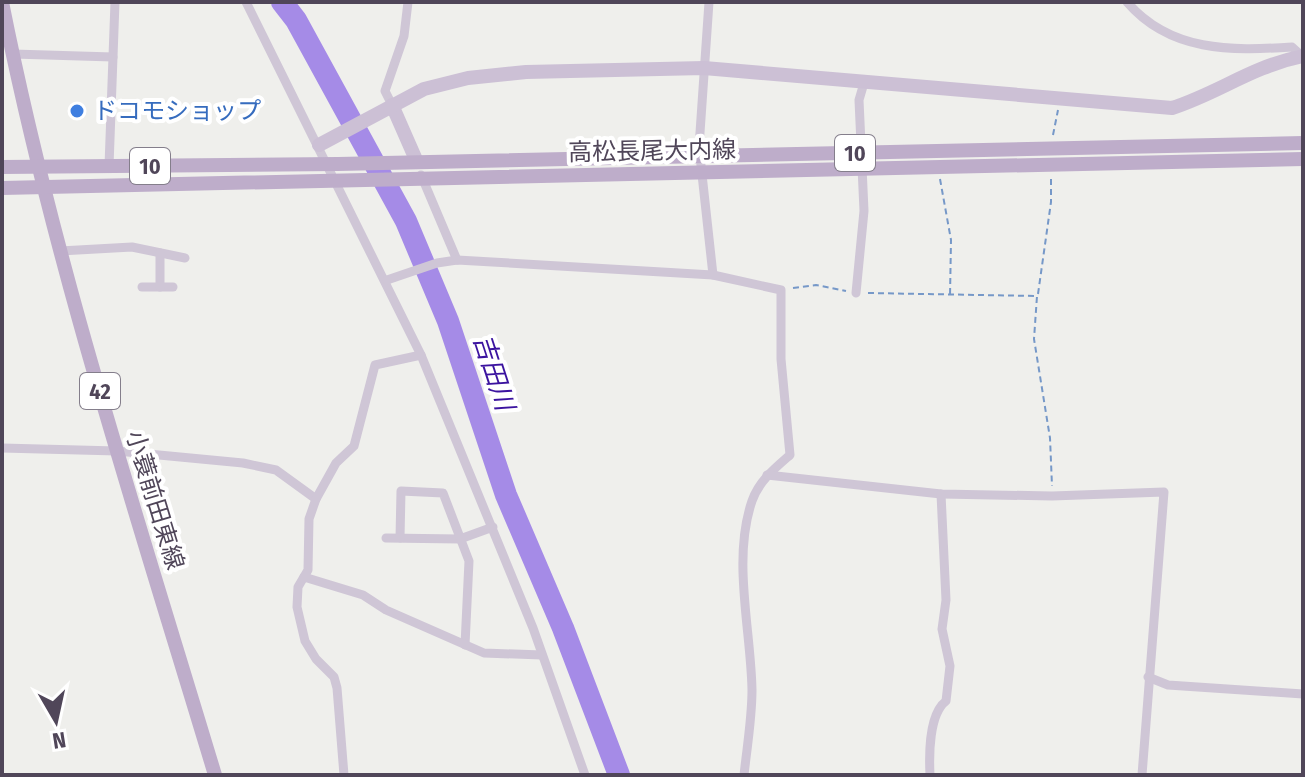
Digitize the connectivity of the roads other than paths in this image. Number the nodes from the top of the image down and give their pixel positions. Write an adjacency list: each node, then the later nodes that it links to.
1 (2, 2): 7 (main road, 小蓑前田東線 / 42)
2 (115, 2): 9 (street)
3 (246, 2): 13 (street)
4 (408, 2): 12 (street)
5 (709, 2): 10 (street)
6 (1127, 2): 8 (street)
7 (9, 52): 9 (street); 20 (main road, 小蓑前田東線 / 42)
8 (1303, 56): 11 (street)
9 (113, 57): 21 (street)
10 (704, 68): 11 (street); 12 (street); 16 (street)
11 (864, 83): 15 (street)
12 (386, 108): 13 (street); 18 (street)
13 (324, 142): 19 (street)
14 (1303, 143): 15 (main road, 高松長尾大内線 / 10)
15 (863, 153): 16 (main road, 高松長尾大内線 / 10); 23 (street)
16 (700, 156): 18 (main road, 高松長尾大内線 / 10); 24 (street)
17 (1303, 159): 23 (main road, 高松長尾大内線 / 10)
18 (412, 162): 19 (main road, 高松長尾大内線 / 10); 25 (street)
19 (334, 164): 21 (main road, 高松長尾大内線 / 10); 26 (street)
20 (38, 166): 21 (main road, 高松長尾大内線 / 10); 22 (main road, 高松長尾大内線 / 10); 28 (main road, 小蓑前田東線 / 42)
21 (109, 166)
22 (2, 167)
23 (862, 169): 24 (main road, 高松長尾大内線 / 10); 38 (street)
24 (701, 172): 25 (main road, 高松長尾大内線 / 10); 33 (street)
25 (419, 179): 26 (main road, 高松長尾大内線 / 10); 32 (street)
26 (341, 180): 28 (main road, 高松長尾大内線 / 10); 34 (street)
27 (2, 188): 28 (main road, 高松長尾大内線 / 10)
28 (43, 188): 29 (main road, 小蓑前田東線 / 42)
29 (60, 251): 30 (street); 41 (main road, 小蓑前田東線 / 42)
30 (160, 253): 31 (street); 36 (street)
31 (185, 258)
32 (457, 260): 33 (street); 34 (street)
33 (713, 275): 42 (street)
34 (387, 280): 39 (street)
35 (142, 287): 36 (street)
36 (160, 287): 37 (street)
37 (173, 287)
38 (856, 293)
39 (421, 355): 44 (street); 45 (street)
40 (2, 448): 41 (street)
41 (117, 451): 44 (street); 54 (main road, 小蓑前田東線 / 42)
42 (767, 475): 43 (street); 57 (street)
43 (941, 494): 52 (street); 58 (street)
44 (316, 499): 49 (street)
45 (493, 527): 48 (street); 51 (street)
46 (386, 538): 47 (street)
47 (400, 538): 48 (street); 48 (street)
48 (460, 539): 50 (street)
49 (304, 577): 50 (street); 55 (street)
50 (465, 645): 51 (street)
51 (542, 655): 56 (street)
52 (1148, 677): 53 (street); 59 (street)
53 (1303, 694)
54 (215, 775)
55 (344, 775)
56 (585, 775)
57 (744, 775)
58 (930, 775)
59 (1142, 775)

